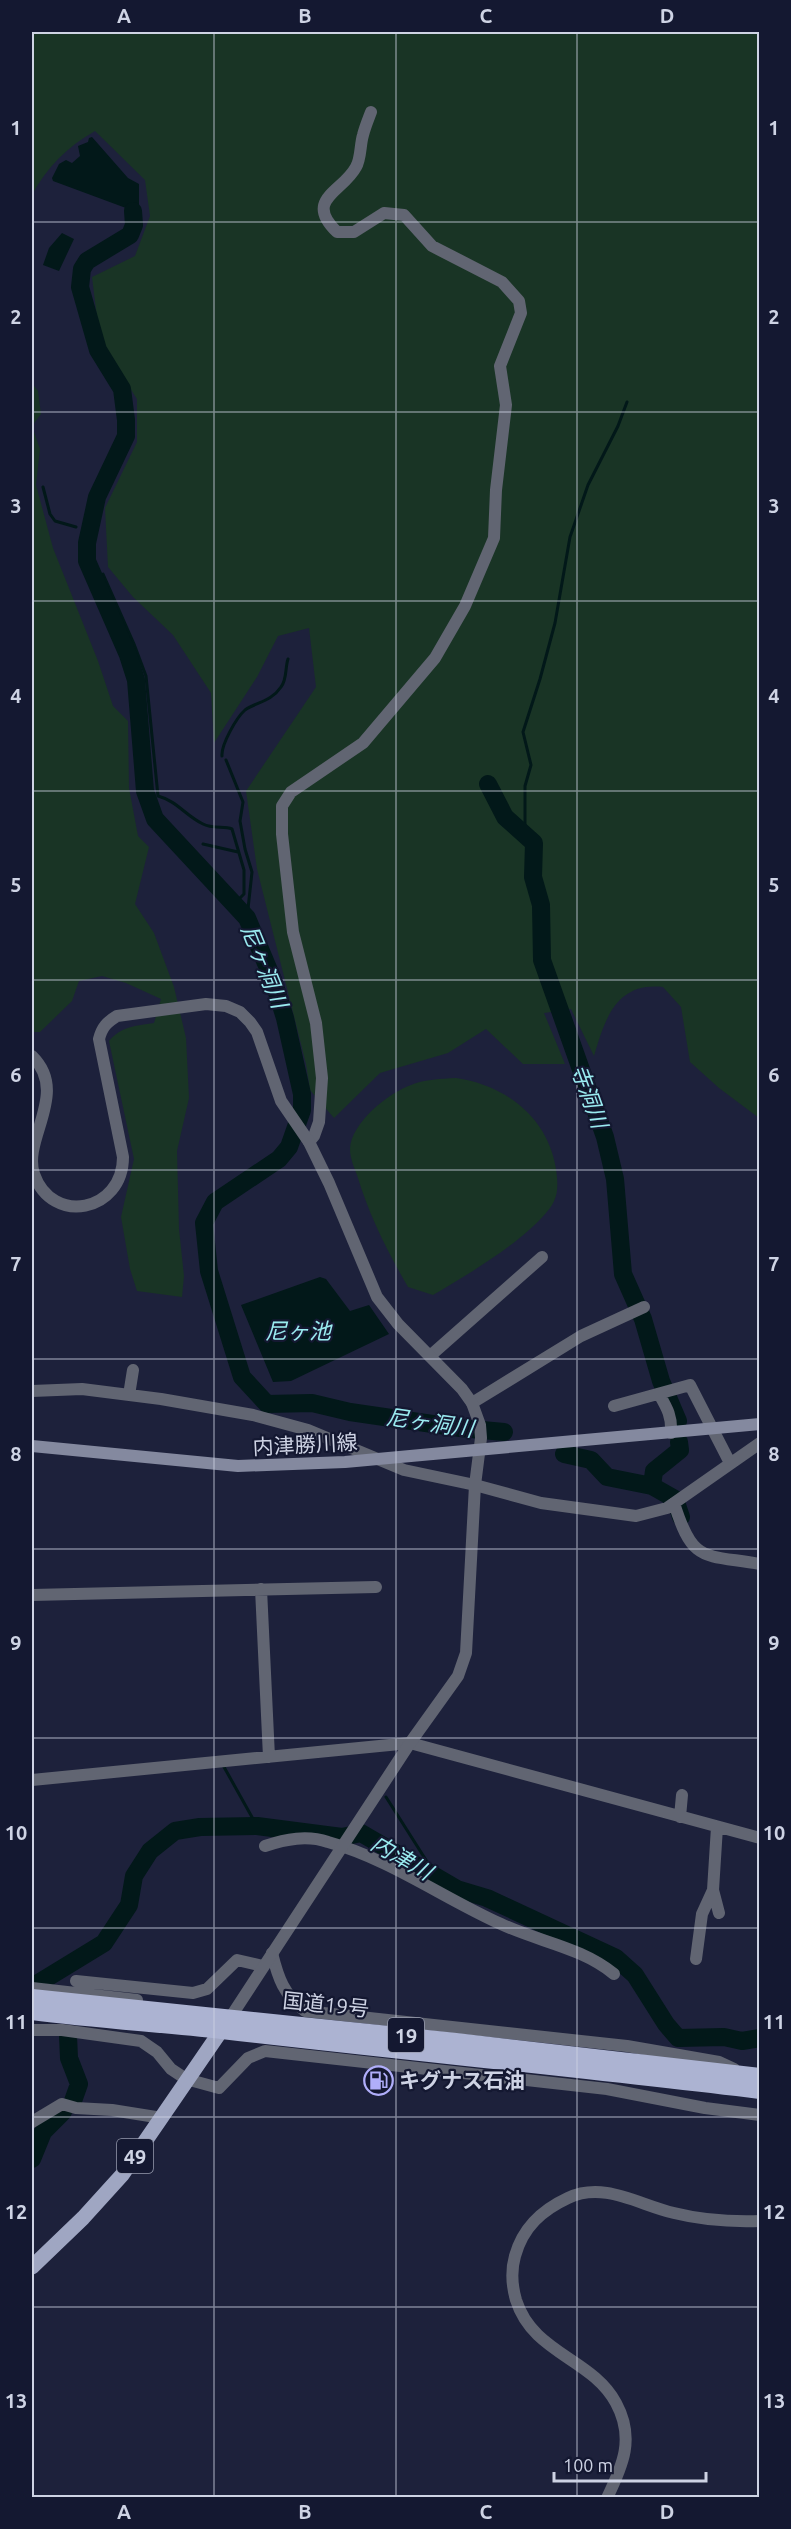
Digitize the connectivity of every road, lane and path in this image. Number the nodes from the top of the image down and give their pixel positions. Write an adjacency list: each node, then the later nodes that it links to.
1 (371, 112): 3 (street)
2 (32, 1056): 3 (street)
3 (309, 1142): 6 (street)
4 (542, 1257): 6 (street)
5 (644, 1307): 11 (street)
6 (430, 1356): 11 (street)
7 (133, 1370): 10 (street)
8 (32, 1391): 10 (street)
9 (659, 1394): 12 (street); 14 (street); 15 (street)
10 (129, 1395): 19 (street)
11 (472, 1403): 16 (street)
12 (614, 1406)
13 (759, 1424): 14 (main road, 内津勝川線)
14 (711, 1429): 15 (main road, 内津勝川線); 20 (street)
15 (671, 1433): 16 (main road, 内津勝川線)
16 (481, 1438): 19 (main road, 内津勝川線); 21 (street)
17 (759, 1443): 20 (street)
18 (32, 1446): 19 (main road, 内津勝川線)
19 (376, 1460): 21 (street)
20 (730, 1463): 22 (street)
21 (475, 1485): 22 (street); 27 (street)
22 (674, 1503): 23 (street)
23 (759, 1564)
24 (376, 1587): 25 (street)
25 (261, 1590): 26 (street); 28 (street)
26 (32, 1594)
27 (410, 1743): 28 (street); 31 (street); 35 (street)
28 (268, 1757): 29 (street)
29 (32, 1779)
30 (682, 1795): 31 (street)
31 (680, 1817): 32 (street)
32 (717, 1827): 33 (street); 36 (street)
33 (759, 1838)
34 (265, 1846): 35 (street)
35 (343, 1847): 38 (street); 41 (street)
36 (713, 1890): 37 (street); 39 (street)
37 (719, 1913)
38 (272, 1953): 40 (street); 48 (street)
39 (696, 1959)
40 (263, 1966): 42 (street); 46 (street)
41 (614, 1974)
42 (76, 1981)
43 (32, 1988): 44 (street)
44 (137, 2000)
45 (32, 2007): 46 (highway, 国道19号 / 19); 46 (highway, 国道19号 / 19)
46 (225, 2024): 48 (highway, 国道19号 / 19); 49 (main road, 49); 50 (highway, 国道19号 / 19)
47 (32, 2030): 49 (street)
48 (756, 2076)
49 (186, 2079): 51 (street); 52 (main road, 49)
50 (759, 2091)
51 (759, 2115)
52 (162, 2118): 53 (street); 55 (main road, 49)
53 (32, 2122)
54 (759, 2221): 56 (street)
55 (32, 2267)
56 (607, 2498)

